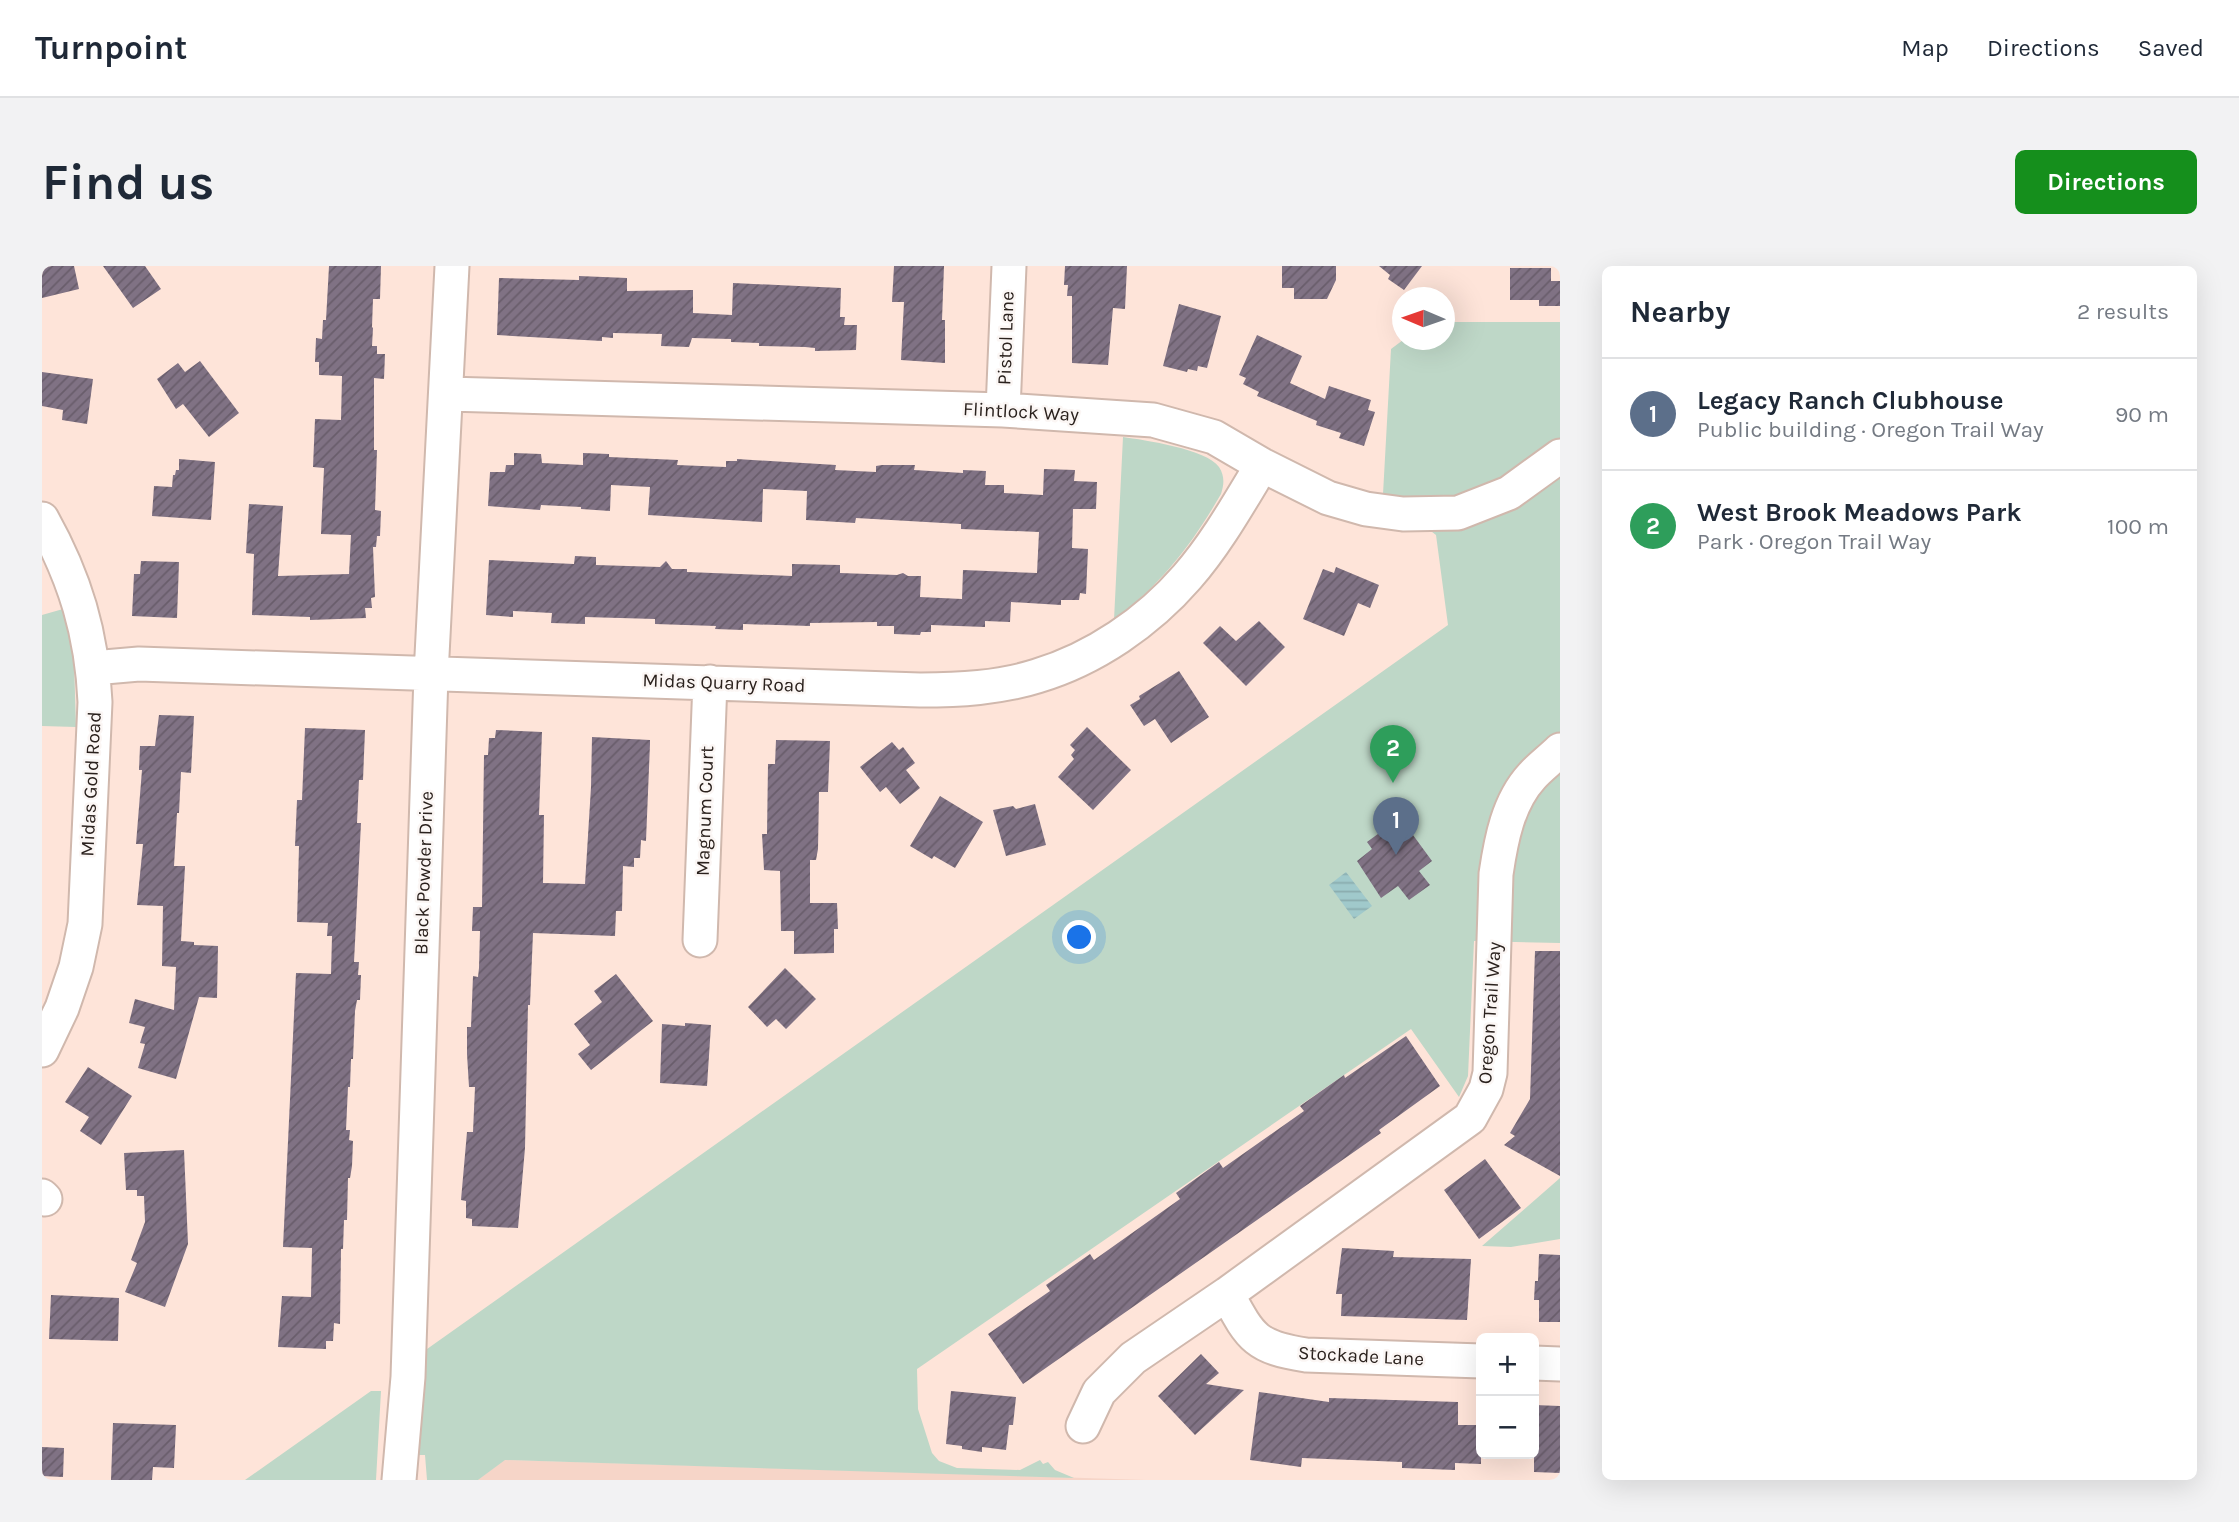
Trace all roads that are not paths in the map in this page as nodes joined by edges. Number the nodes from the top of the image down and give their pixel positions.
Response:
1 (453, 266) edge
2 (1009, 266) edge
3 (447, 394) junction
4 (1003, 410) junction
5 (1560, 456) edge
6 (1262, 466) junction
7 (42, 519) edge
8 (93, 668) junction
9 (431, 675) junction
10 (710, 682) junction
11 (1560, 750) edge
12 (700, 940) dead end
13 (42, 1051) edge
14 (1227, 1294) junction
15 (1476, 1361) edge
16 (1539, 1363) edge
17 (1560, 1364) edge
18 (1083, 1426) dead end
19 (399, 1480) edge

1 - 3 street, Black Powder Drive
2 - 4 street, Pistol Lane
3 - 4 street, Flintlock Way
3 - 9 street, Black Powder Drive
4 - 6 street, Flintlock Way
5 - 6 street, Flintlock Way
6 - 10 street, Midas Quarry Road
7 - 8 street, Midas Gold Road
8 - 9 street, Midas Quarry Road
8 - 13 street, Midas Gold Road
9 - 10 street, Midas Quarry Road
9 - 19 street, Black Powder Drive
10 - 12 street, Magnum Court
11 - 14 street, Oregon Trail Way
14 - 15 street, Stockade Lane
14 - 18 street, Oregon Trail Way
16 - 17 street

